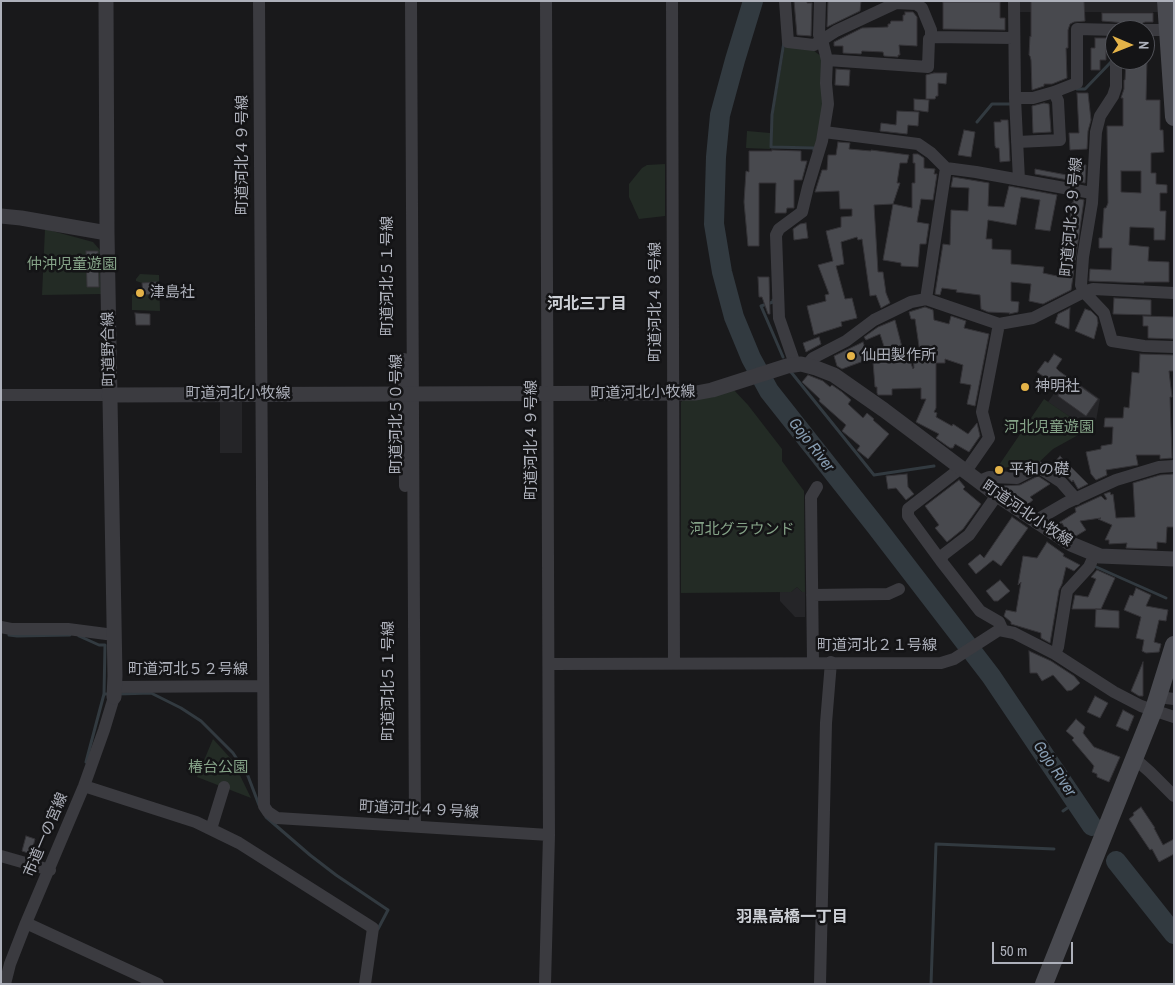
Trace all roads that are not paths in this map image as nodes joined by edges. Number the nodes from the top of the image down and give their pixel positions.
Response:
1 (106, 1) edge
2 (259, 1) edge
3 (404, 1) edge
4 (412, 1) edge
5 (546, 1) edge
6 (672, 1) edge
7 (786, 1) edge
8 (820, 1) edge
9 (1014, 1) edge
10 (1166, 1) edge
11 (889, 4) edge
12 (1105, 30) edge
13 (1155, 30) edge
14 (1168, 30) junction
15 (931, 37) junction
16 (1014, 38) junction
17 (822, 40) junction
18 (827, 60) junction
19 (1116, 70) edge
20 (1054, 92) junction
21 (1015, 98) junction
22 (1173, 98) edge
23 (1174, 117) edge
24 (824, 132) junction
25 (1018, 142) junction
26 (946, 168) junction
27 (1019, 180) junction
28 (1092, 194) junction
29 (1, 216) edge
30 (107, 233) junction
31 (1084, 292) junction
32 (1174, 293) edge
33 (926, 299) junction
34 (999, 324) junction
35 (1174, 347) edge
36 (794, 366) junction
37 (261, 394) junction
38 (409, 394) junction
39 (548, 394) junction
40 (672, 394) junction
41 (1, 395) edge
42 (109, 395) junction
43 (1174, 466) edge
44 (964, 469) junction
45 (979, 482) junction
46 (817, 487) dead end
47 (998, 495) junction
48 (1076, 499) junction
49 (1035, 521) junction
50 (1095, 554) junction
51 (1174, 559) edge
52 (941, 561) junction
53 (899, 589) dead end
54 (812, 595) junction
55 (1, 627) edge
56 (1003, 630) junction
57 (114, 635) junction
58 (1174, 645) edge
59 (1055, 654) junction
60 (813, 662) junction
61 (831, 662) junction
62 (674, 663) junction
63 (549, 664) junction
64 (262, 686) junction
65 (114, 692) junction
66 (1162, 702) edge
67 (1174, 717) edge
68 (1134, 758) junction
69 (84, 786) junction
70 (224, 787) dead end
71 (1174, 796) edge
72 (415, 826) junction
73 (211, 829) junction
74 (548, 834) junction
75 (1, 856) edge
76 (50, 870) junction
77 (26, 923) junction
78 (5, 984) edge
79 (158, 984) edge
80 (365, 984) edge
81 (545, 984) edge
82 (820, 984) edge
83 (1044, 984) edge

1 - 30 street, 町道野合線
2 - 37 street, 町道河北４９号線
3 - 38 street, 町道河北５１号線
4 - 38 street, 町道河北５０号線
5 - 39 street, 町道河北４９号線
6 - 40 street, 町道河北４８号線
7 - 17 street
8 - 17 street
9 - 16 street
10 - 14 main road
11 - 15 street
11 - 17 street
12 - 20 street
13 - 14 street
14 - 22 main road
15 - 16 street
15 - 18 street
16 - 21 street
17 - 18 street
18 - 24 street
19 - 28 street, 町道河北３９号線
20 - 21 street
20 - 25 street
21 - 25 street
22 - 23 main road
24 - 26 street
24 - 36 street
25 - 27 street
26 - 27 street
26 - 33 street
27 - 28 street
28 - 31 street, 町道河北３９号線
29 - 30 street
30 - 42 street, 町道野合線
31 - 32 street
31 - 34 street
31 - 35 street, 町道河北３９号線
33 - 34 street
33 - 36 street
34 - 44 street
36 - 40 street, 町道河北小牧線
36 - 44 street, 町道河北小牧線
37 - 38 street, 町道河北小牧線
37 - 42 street, 町道河北小牧線
37 - 64 street, 町道河北４９号線
38 - 39 street, 町道河北小牧線
38 - 72 street, 町道河北５０号線
39 - 40 street, 町道河北小牧線
39 - 63 street, 町道河北４９号線
40 - 62 street, 町道河北４８号線
41 - 42 street
42 - 57 street, 町道野合線
43 - 48 street
44 - 45 street, 町道河北小牧線
44 - 52 street
45 - 47 street, 町道河北小牧線
45 - 48 street
46 - 54 street
47 - 49 street, 町道河北小牧線
47 - 52 street
48 - 49 street
49 - 50 street, 町道河北小牧線
50 - 51 street, 町道河北小牧線
50 - 59 street
52 - 56 street
53 - 54 street
54 - 60 street
55 - 57 street
56 - 59 street
56 - 61 street, 町道河北２１号線
57 - 65 street, 町道野合線
58 - 66 main road
59 - 66 street
60 - 61 street, 町道河北２１号線
60 - 62 street, 町道河北２１号線
61 - 82 street
62 - 63 street, 町道河北２１号線
63 - 74 street, 町道河北４９号線
64 - 65 street, 町道河北５２号線
64 - 72 street, 町道河北４９号線
65 - 69 street, 市道一の宮線
66 - 67 street
66 - 68 main road
68 - 71 street
68 - 83 main road
69 - 73 street
69 - 76 street, 市道一の宮線
70 - 73 street
72 - 74 street, 町道河北４９号線
73 - 80 street
74 - 81 street
75 - 76 street
76 - 77 street, 市道一の宮線
77 - 78 street, 市道一の宮線
77 - 79 street

